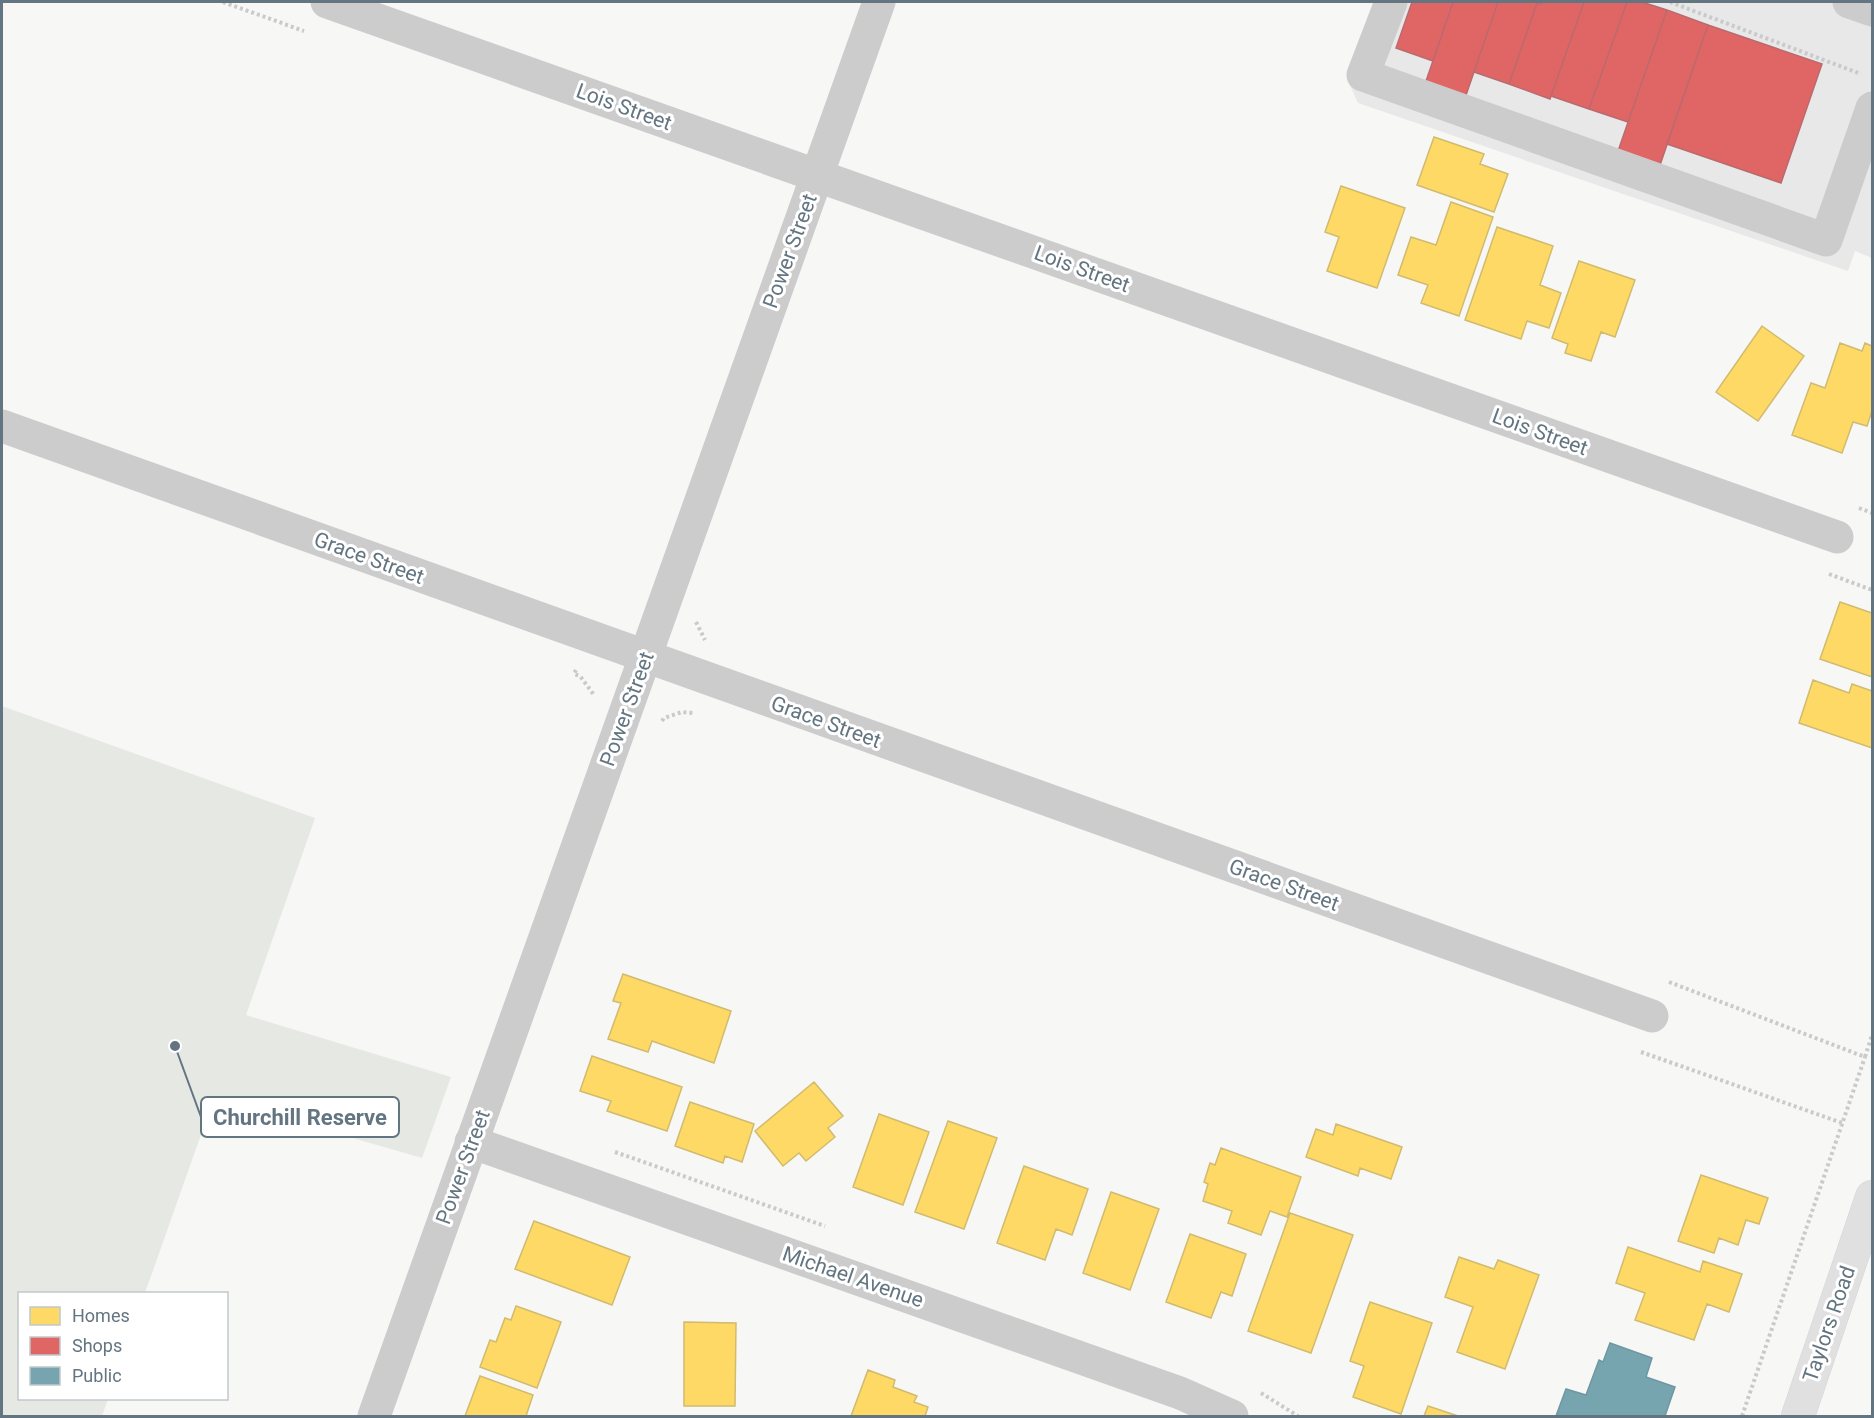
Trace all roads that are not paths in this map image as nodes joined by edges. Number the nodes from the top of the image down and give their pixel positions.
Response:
1 (327, 2) edge
2 (879, 2) edge
3 (1391, 2) edge
4 (1848, 2) edge
5 (1872, 10) edge
6 (1872, 108) edge
7 (817, 175) junction
8 (2, 426) edge
9 (1837, 537) dead end
10 (645, 657) junction
11 (1652, 1016) dead end
12 (471, 1142) junction
13 (1872, 1197) edge
14 (374, 1416) edge
15 (1232, 1416) edge
16 (1798, 1416) edge

1 - 7 street, Lois Street
2 - 7 street, Power Street
3 - 6 street
4 - 5 street
7 - 9 street, Lois Street
7 - 10 street, Power Street
8 - 10 street, Grace Street
10 - 11 street, Grace Street
10 - 12 street, Power Street
12 - 14 street, Power Street
12 - 15 street, Michael Avenue
13 - 16 main road, Taylors Road

